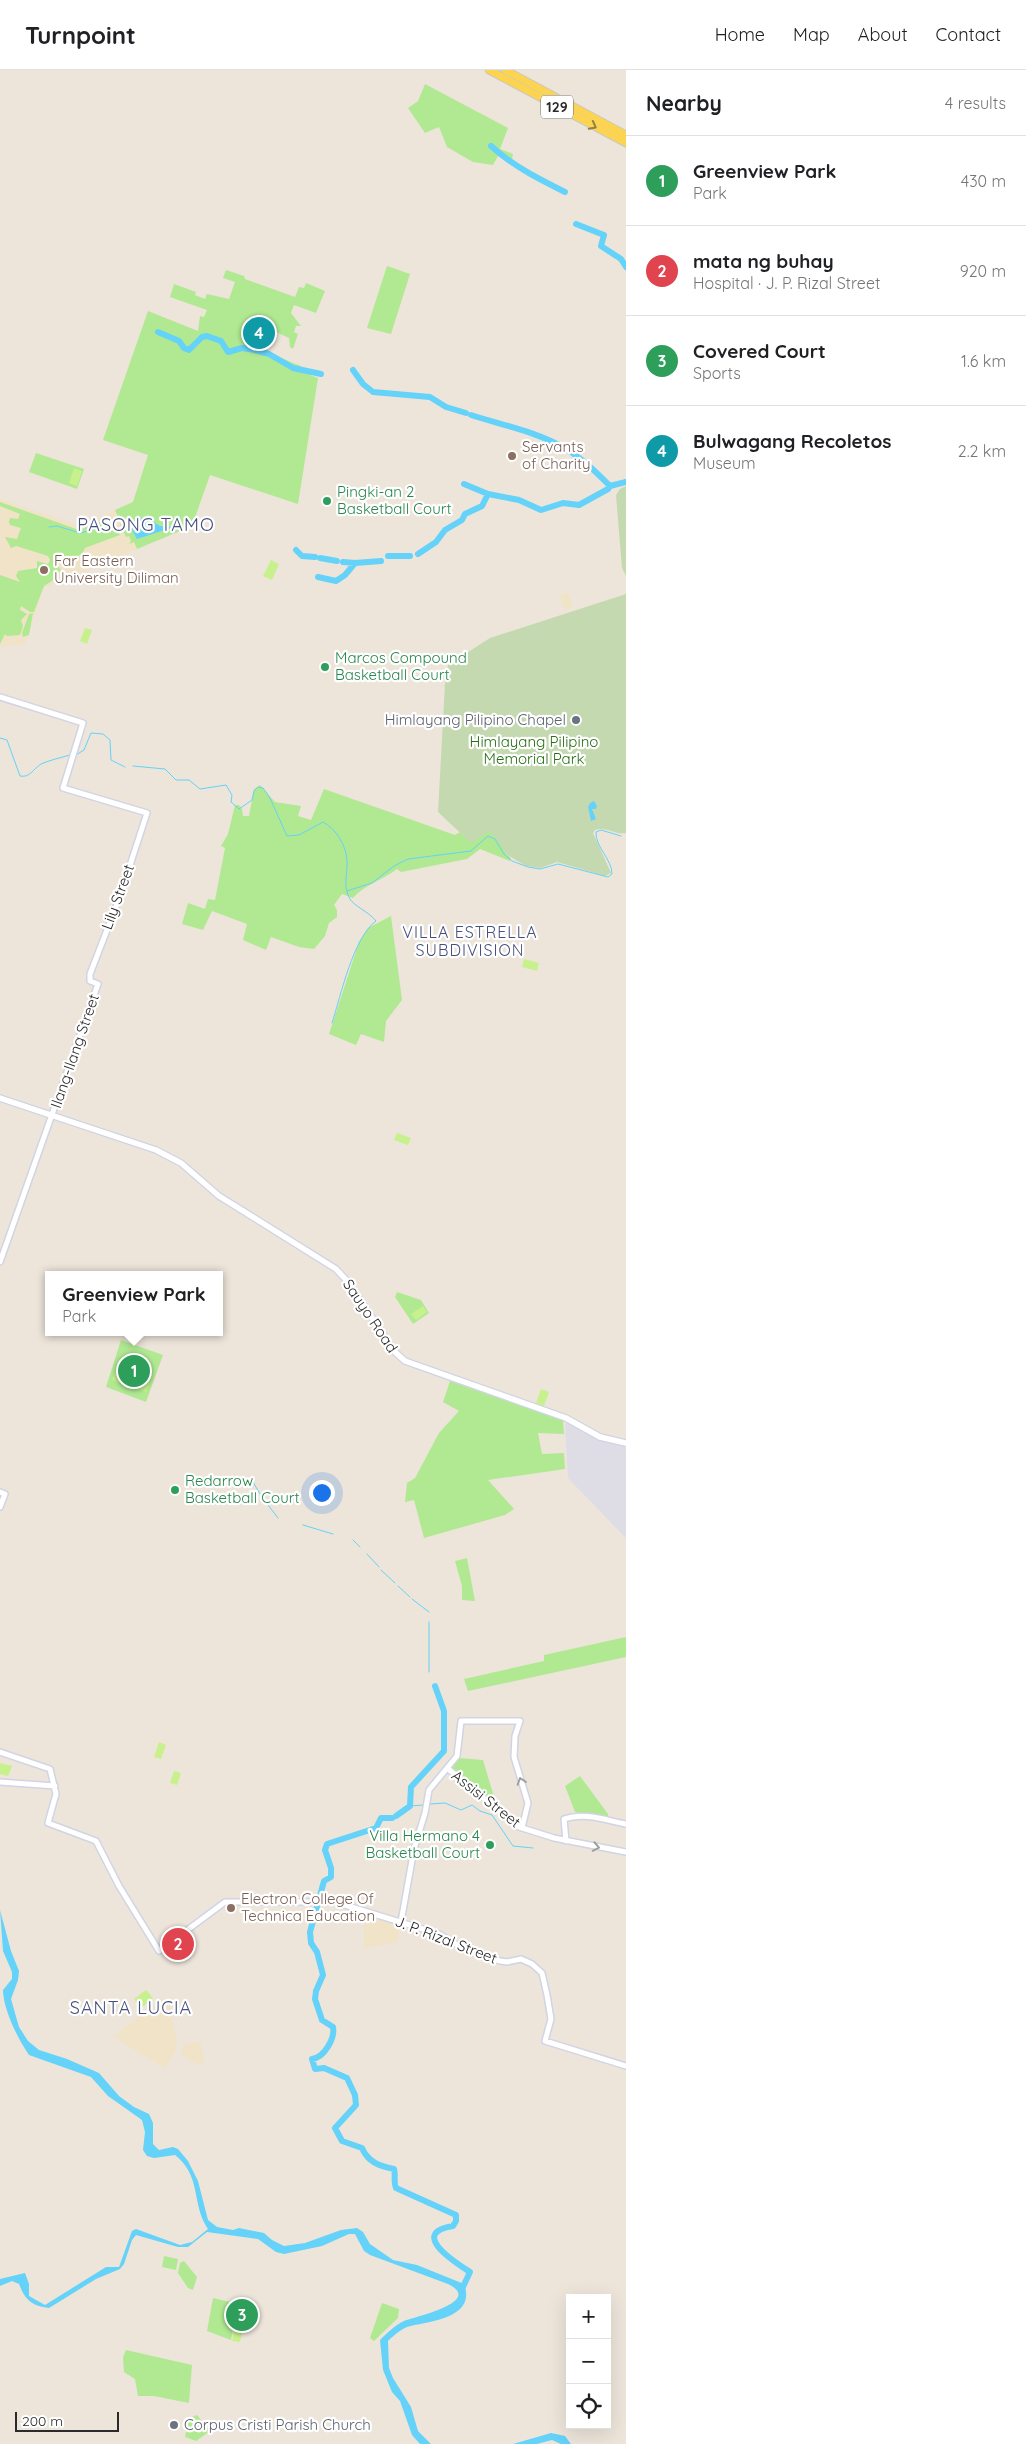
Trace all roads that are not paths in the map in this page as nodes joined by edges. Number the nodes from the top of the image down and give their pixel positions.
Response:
1 (489, 70) edge
2 (506, 70) edge
3 (626, 135) edge
4 (626, 144) edge
5 (0, 697) edge
6 (98, 984) joint
7 (0, 1098) edge
8 (52, 1117) junction
9 (0, 1262) edge
10 (626, 1443) edge
11 (2, 1493) edge
12 (0, 1507) edge
13 (0, 1752) edge
14 (447, 1768) junction
15 (0, 1782) edge
16 (55, 1786) junction
17 (626, 1824) edge
18 (522, 1828) junction
19 (566, 1841) junction
20 (626, 1852) edge
21 (401, 1922) junction
22 (626, 2066) edge

1 -> 4 main road, 129
2 - 3 main road, 129
5 - 6 street, Lily Street
6 - 8 street, Ilang-Ilang Street
7 - 8 main road, Sauyo Road
8 - 9 street, Ilang-Ilang Street
8 - 10 main road, Sauyo Road
11 - 12 street
13 - 16 street
14 - 18 street, Assisi Street
18 -> 14 street
14 - 21 street
15 - 16 street
16 - 21 street, J. P. Rizal Street
17 - 19 street
18 - 19 street, Assisi Street
19 -> 20 street, Assisi Street
21 - 22 street, J. P. Rizal Street

